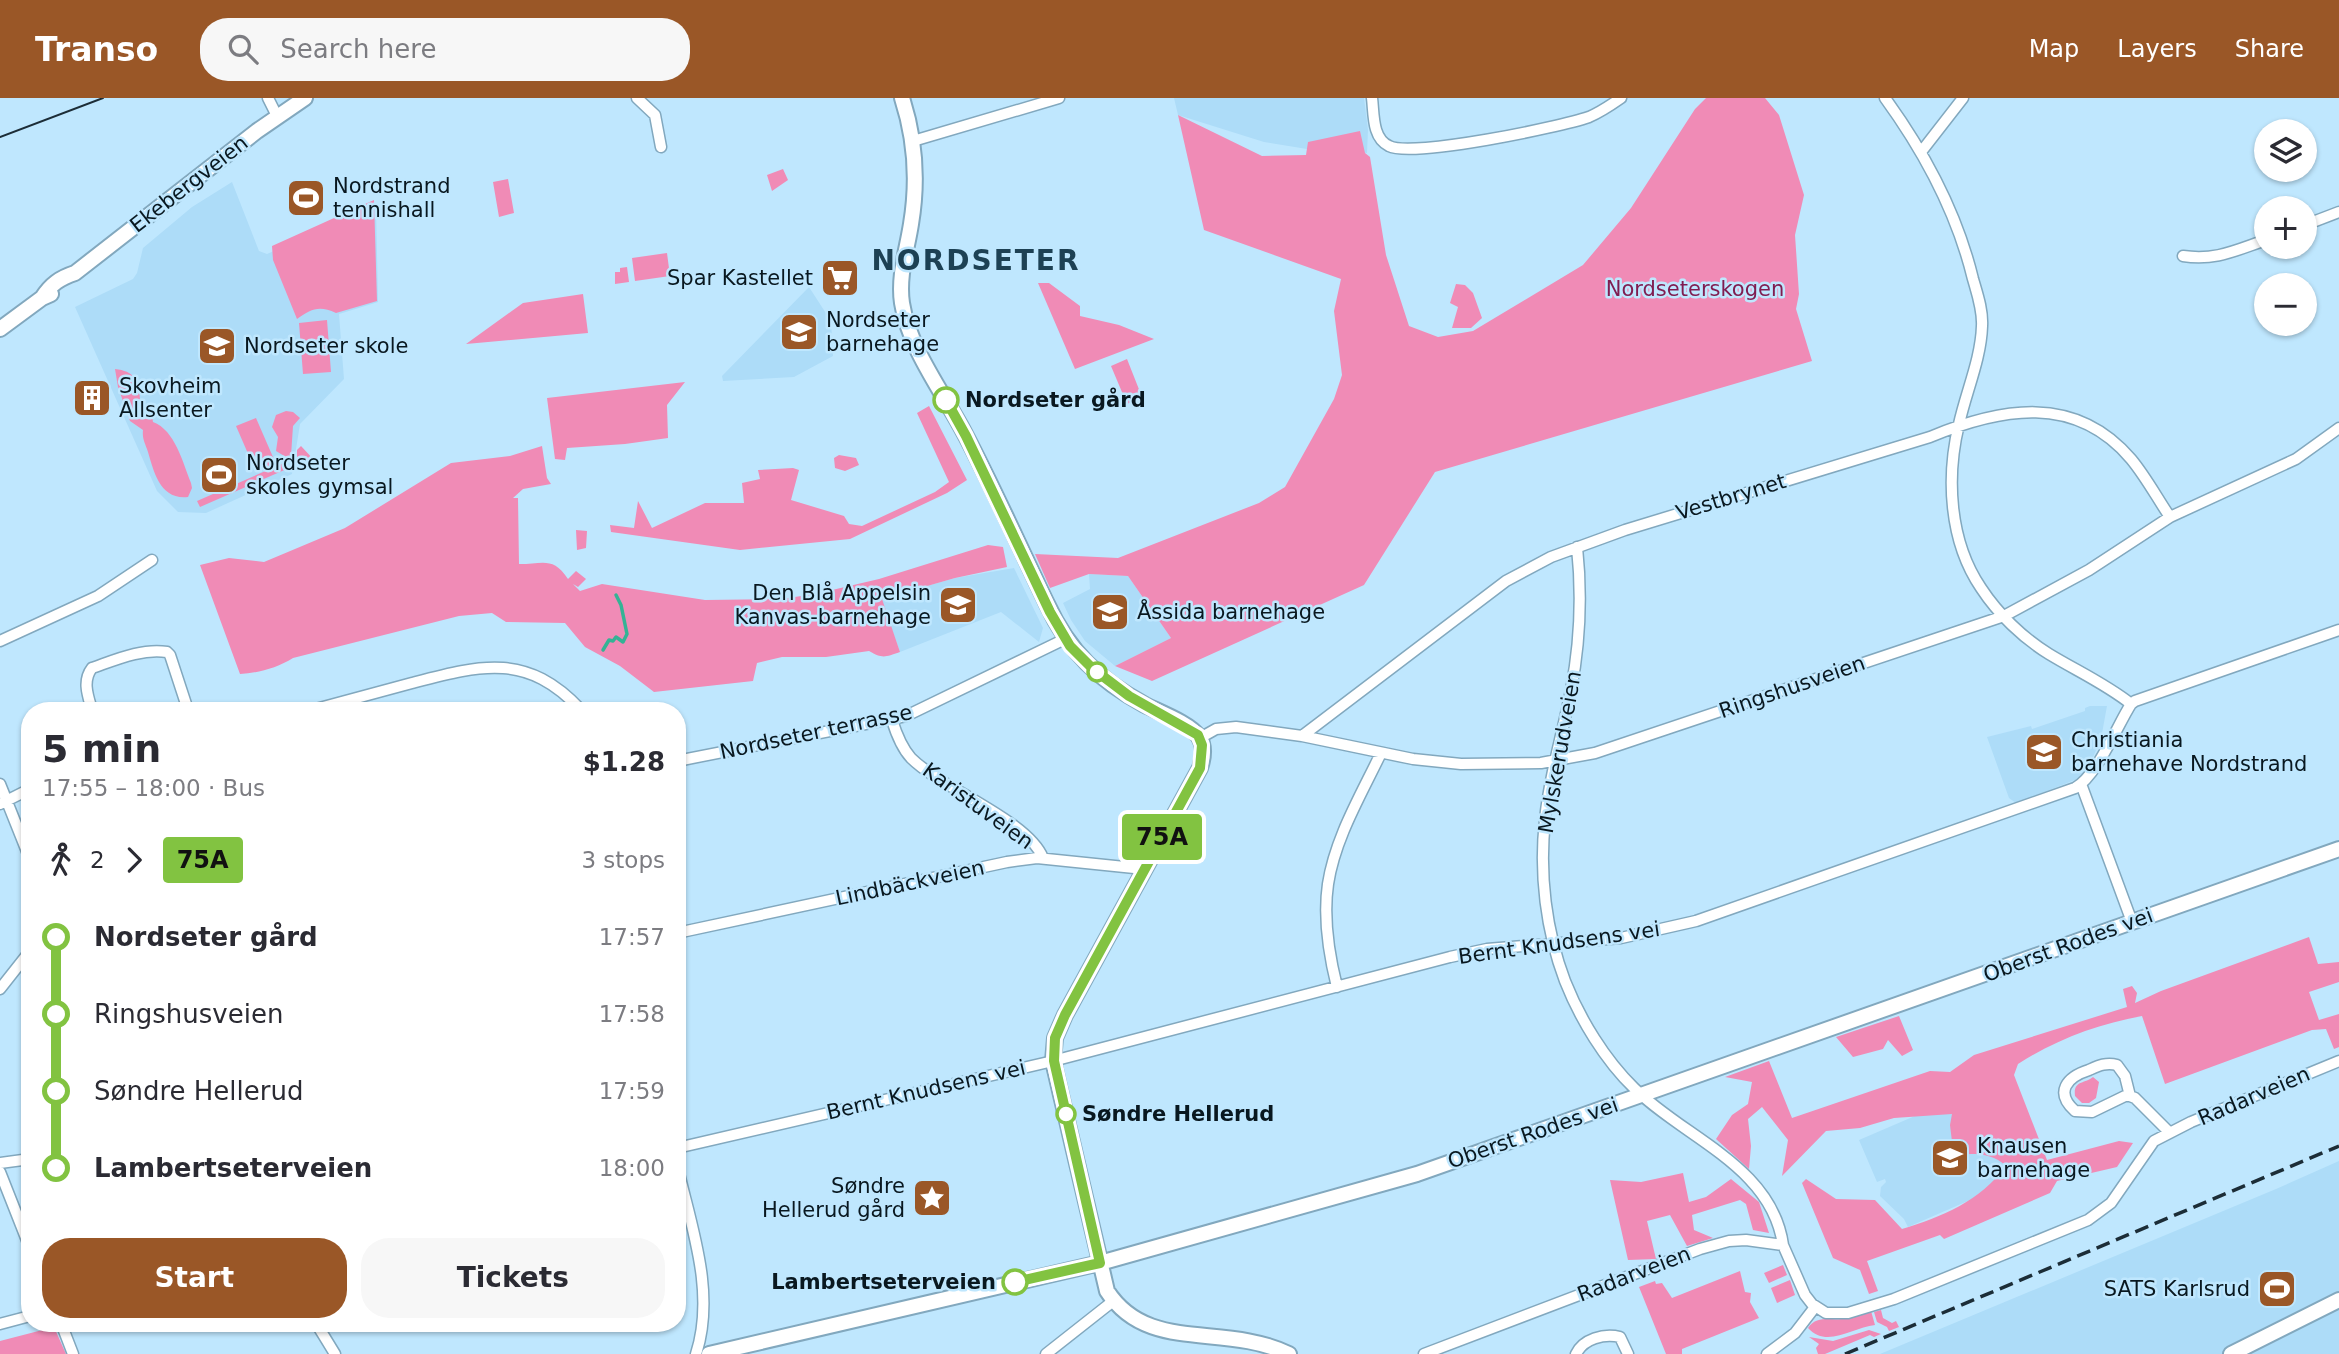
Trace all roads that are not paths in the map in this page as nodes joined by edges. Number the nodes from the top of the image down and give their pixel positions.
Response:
1 (268, 98) edge
2 (305, 98) edge
3 (637, 98) edge
4 (902, 98) edge
5 (1059, 98) edge
6 (1372, 98) edge
7 (1621, 98) edge
8 (1885, 98) edge
9 (1963, 98) edge
10 (277, 117) junction
11 (913, 141) junction
12 (661, 147) dead end
13 (1920, 152) junction
14 (2339, 212) edge
15 (2317, 220) edge
16 (2254, 244) edge
17 (2183, 256) dead end
18 (0, 329) edge
19 (1958, 425) junction
20 (2339, 428) edge
21 (2170, 517) junction
22 (1577, 547) junction
23 (152, 560) dead end
24 (2004, 616) junction
25 (2339, 630) edge
26 (1065, 639) junction
27 (0, 640) edge
28 (90, 702) edge
29 (185, 702) edge
30 (342, 702) edge
31 (573, 702) edge
32 (2131, 704) junction
33 (891, 720) junction
34 (1303, 736) junction
35 (1200, 738) junction
36 (1381, 752) junction
37 (686, 759) edge
38 (1555, 761) junction
39 (0, 784) edge
40 (2081, 784) junction
41 (21, 793) edge
42 (4, 801) edge
43 (21, 839) edge
44 (2339, 849) edge
45 (1043, 858) junction
46 (1144, 869) junction
47 (2133, 922) junction
48 (686, 931) edge
49 (1552, 943) junction
50 (21, 962) edge
51 (1337, 987) junction
52 (0, 989) edge
53 (1054, 1061) junction
54 (2339, 1061) edge
55 (1642, 1095) junction
56 (2130, 1096) junction
57 (2169, 1132) junction
58 (686, 1146) edge
59 (21, 1160) edge
60 (0, 1163) edge
61 (0, 1172) edge
62 (686, 1207) edge
63 (21, 1225) edge
64 (1783, 1245) junction
65 (1100, 1263) junction
66 (2339, 1300) edge
67 (1112, 1301) junction
68 (1815, 1307) junction
69 (21, 1318) edge
70 (0, 1324) edge
71 (65, 1332) edge
72 (322, 1332) edge
73 (74, 1354) edge
74 (335, 1354) edge
75 (696, 1354) edge
76 (709, 1354) edge
77 (1046, 1354) edge
78 (1289, 1354) edge
79 (1424, 1354) edge
80 (1576, 1354) edge
81 (1628, 1354) edge
82 (1767, 1354) edge
83 (2231, 1354) edge

1 - 10 street
2 - 10 main road, Ekebergveien
3 - 12 street
4 - 11 main road
5 - 11 street
6 - 7 street
8 - 13 street
9 - 13 street
10 - 18 main road, Ekebergveien
11 - 26 main road
13 - 19 street
14 - 15 street
16 - 17 street
19 - 21 street, Vestbrynet
19 - 22 street, Vestbrynet
19 - 24 street
20 - 21 street, Ringshusveien
21 - 24 street, Ringshusveien
22 - 34 street, Vestbrynet
22 - 38 street, Mylskerudveien
23 - 27 street
24 - 32 street
24 - 38 street, Ringshusveien
25 - 32 street
26 - 33 street, Nordseter terrasse
26 - 35 main road
28 - 29 street
30 - 31 street
32 - 40 street
33 - 37 street, Nordseter terrasse
33 - 45 street, Karistuveien
34 - 35 street, Ringshusveien
34 - 36 street, Ringshusveien
35 - 46 main road
36 - 38 street, Ringshusveien
36 - 51 street
38 - 49 street, Mylskerudveien
39 - 42 street
40 - 47 street
40 - 49 street, Bernt Knudsens vei
41 - 42 street
42 - 43 street
44 - 47 main road, Oberst Rodes vei
45 - 46 street, Lindbäckveien
45 - 48 street, Lindbäckveien
46 - 53 main road
47 - 55 main road, Oberst Rodes vei
49 - 51 street, Bernt Knudsens vei
49 - 55 street, Mylskerudveien
50 - 52 street
51 - 53 street, Bernt Knudsens vei
53 - 58 street, Bernt Knudsens vei
53 - 65 main road
54 - 57 street, Radarveien
55 - 64 street, Mylskerudveien
55 - 65 main road, Oberst Rodes vei
56 - 56 street
56 - 57 street
57 - 68 street, Radarveien
59 - 60 street
61 - 63 street
62 - 75 street
64 - 68 street
64 - 79 street, Radarveien
65 - 67 main road
65 - 76 main road, Oberst Rodes vei
66 - 83 main road
67 - 77 street
67 - 78 main road
68 - 82 street
69 - 70 street
71 - 73 street
72 - 74 street
80 - 81 street

